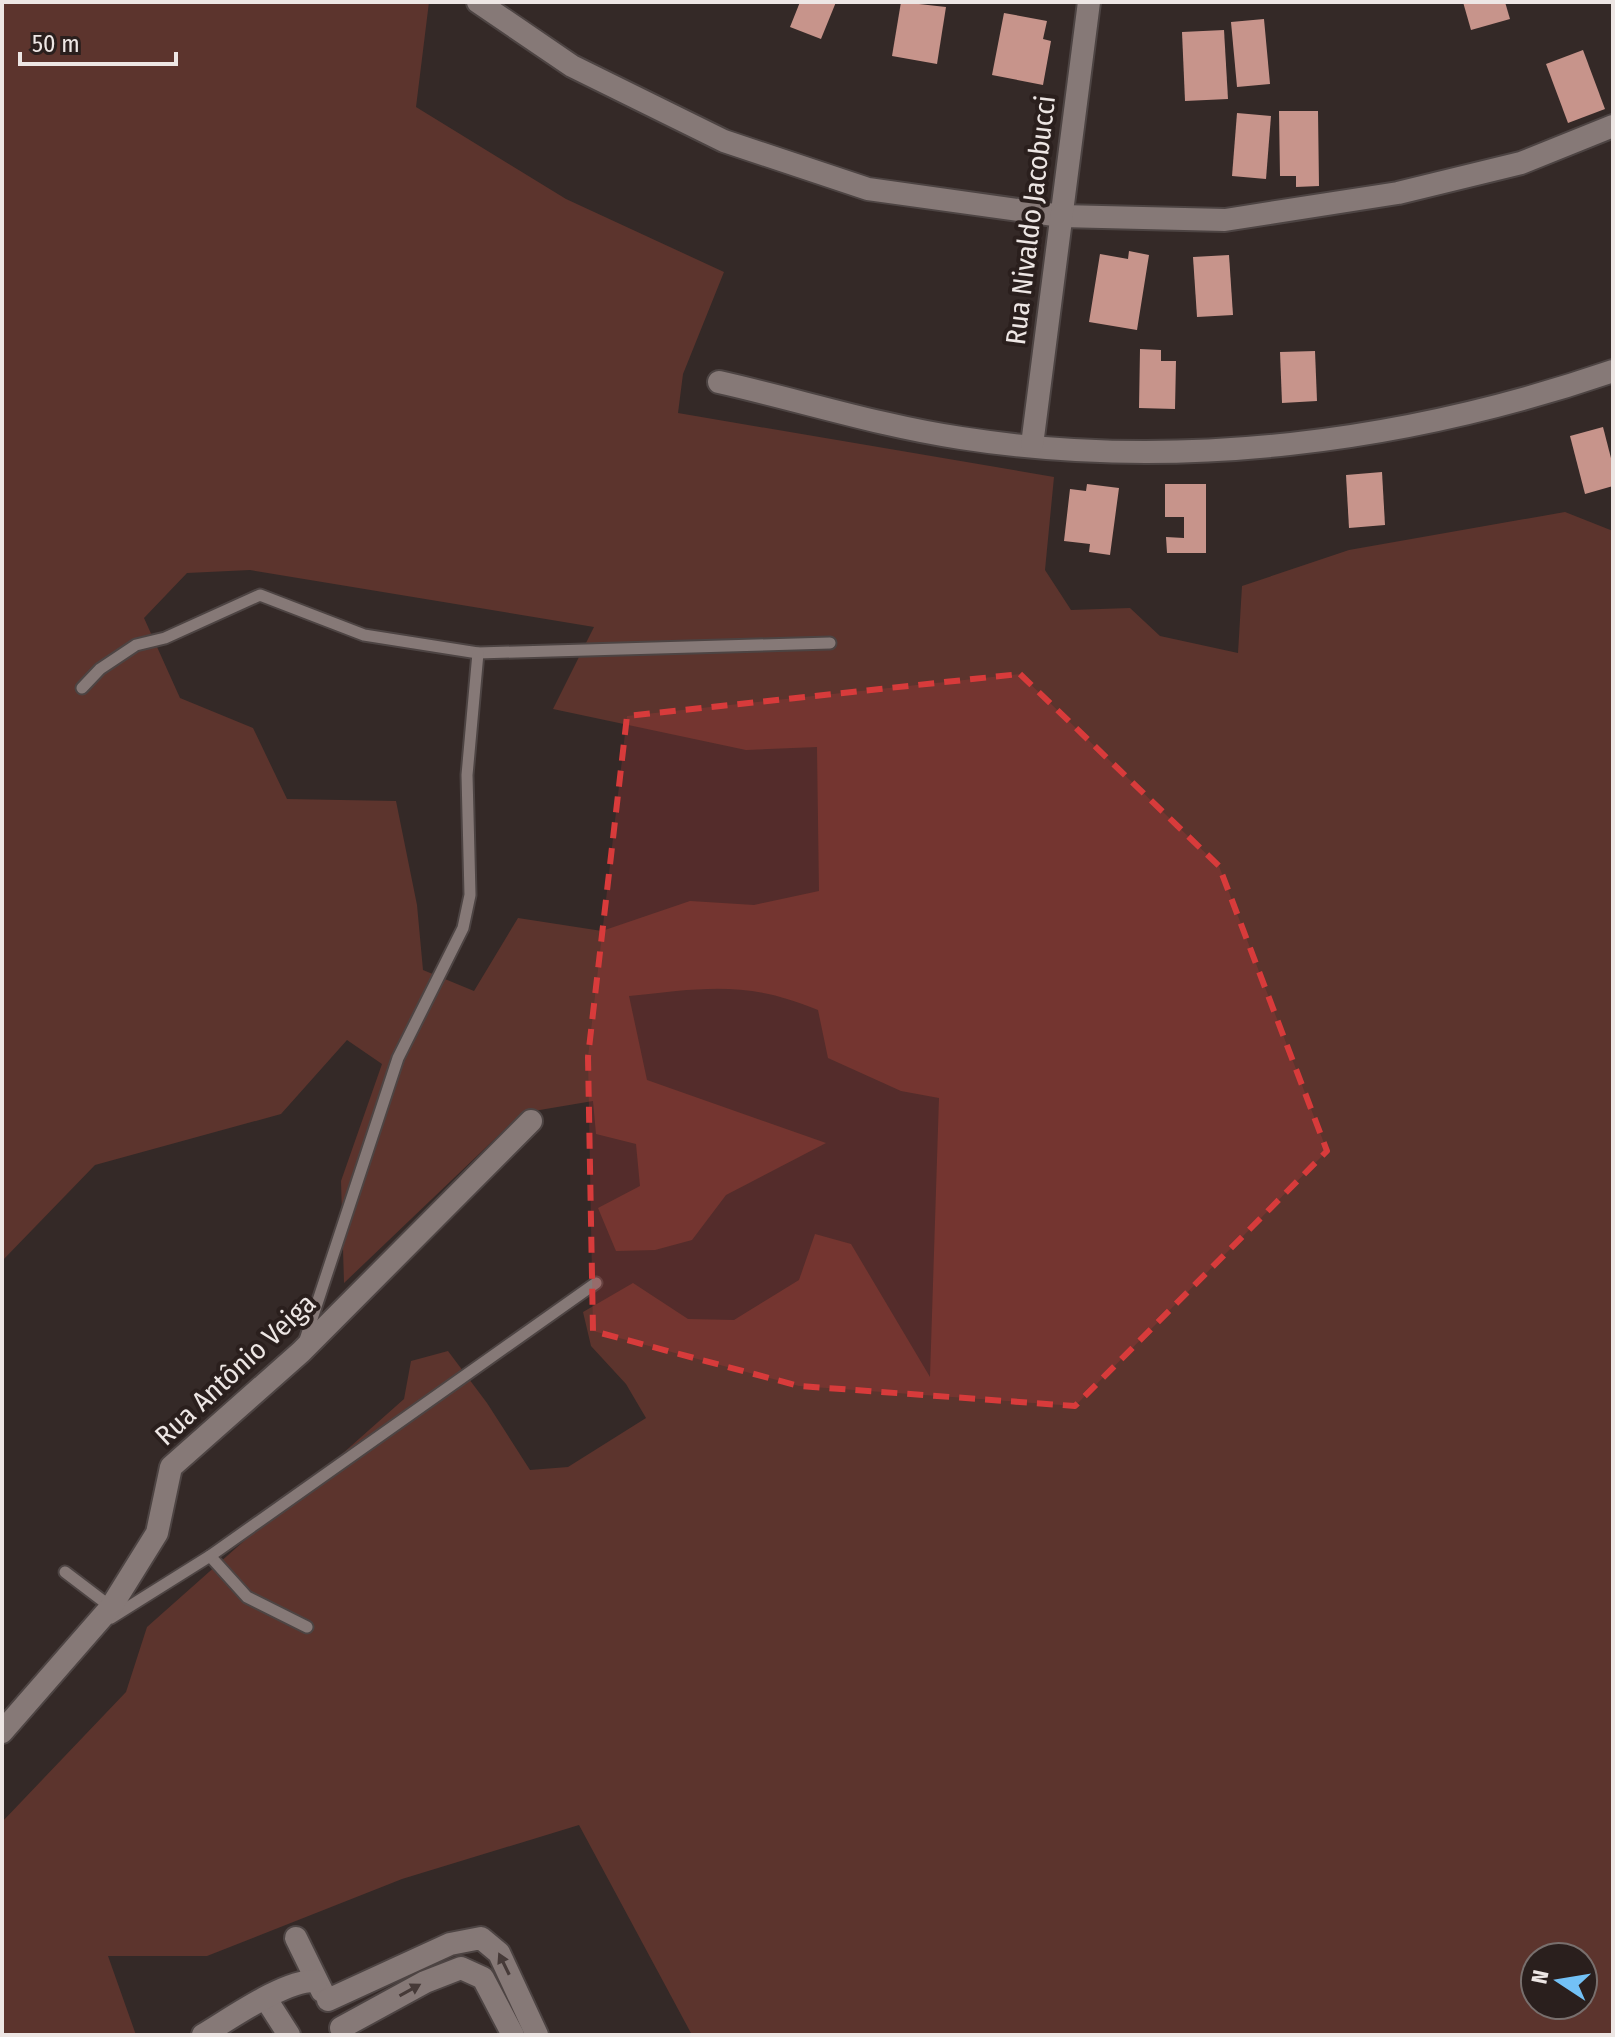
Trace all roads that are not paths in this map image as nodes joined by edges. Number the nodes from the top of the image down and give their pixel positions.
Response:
1 (478, 2) edge
2 (1089, 2) edge
3 (1613, 126) edge
4 (1061, 216) junction
5 (1613, 371) edge
6 (719, 382) dead end
7 (1032, 445) junction
8 (830, 643) dead end
9 (478, 653) junction
10 (82, 688) dead end
11 (531, 1121) dead end
12 (596, 1283) dead end
13 (301, 1352) junction
14 (210, 1556) junction
15 (65, 1572) dead end
16 (111, 1607) junction
17 (307, 1627) dead end
18 (93, 1628) junction
19 (2, 1732) edge
20 (296, 1938) dead end
21 (316, 1981) junction
22 (266, 1999) junction
23 (328, 2000) junction
24 (343, 2032) edge
25 (203, 2035) edge
26 (289, 2035) edge
27 (513, 2035) edge
28 (537, 2035) edge

1 - 4 street
2 - 4 street, Rua Nivaldo Jacobucci
3 - 4 street
4 - 7 street, Rua Nivaldo Jacobucci
5 - 7 street
6 - 7 street
8 - 9 lane
9 - 10 lane
9 - 13 lane
11 - 13 street, Rua Antônio Veiga
12 - 14 lane
13 - 16 street, Rua Antônio Veiga
14 - 17 lane
14 - 18 lane
15 - 16 lane
16 - 18 street, Rua Antônio Veiga
18 - 19 street, Rua Antônio Veiga
20 - 21 street
21 - 22 street
21 - 23 street
22 - 25 street
22 - 26 street
23 - 24 street
28 -> 23 street
24 -> 27 street

